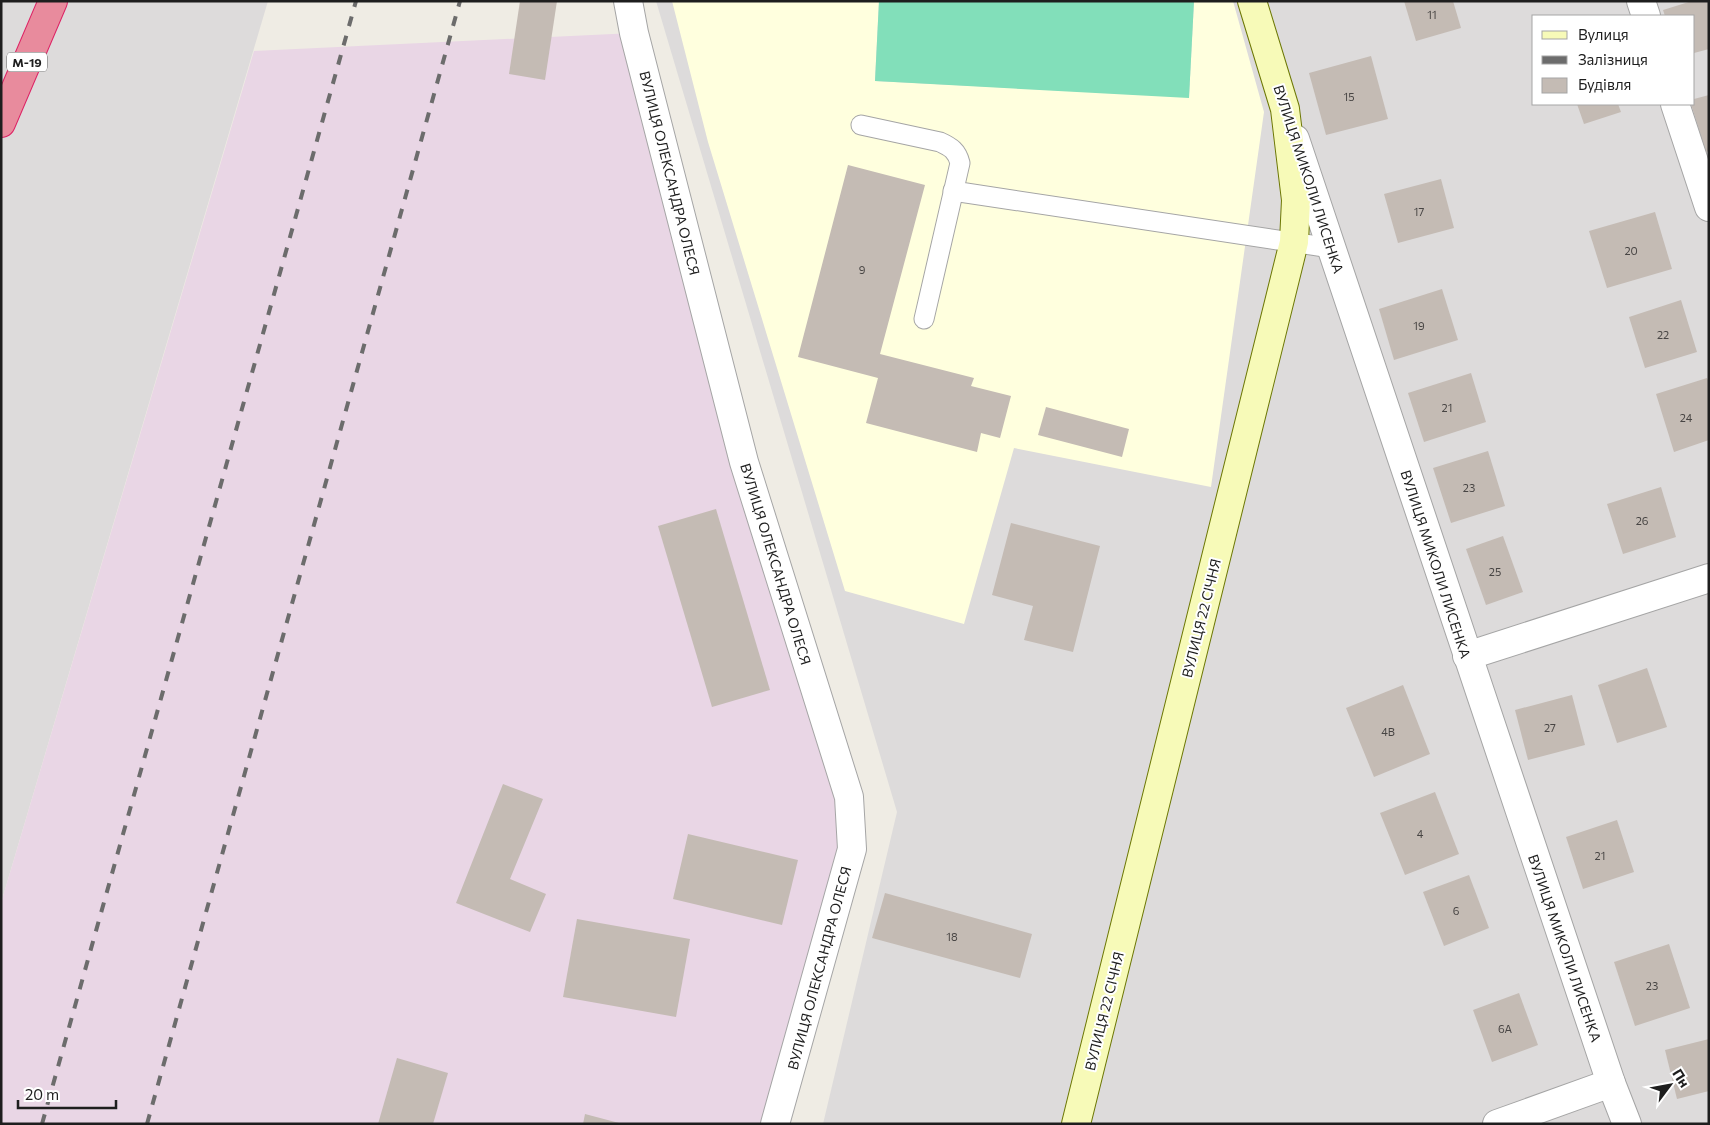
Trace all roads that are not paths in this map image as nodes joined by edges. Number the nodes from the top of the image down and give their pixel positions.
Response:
1 (52, 1) edge
2 (628, 1) edge
3 (1252, 1) edge
4 (1641, 1) edge
5 (1646, 15) edge
6 (1674, 105) edge
7 (1285, 109) junction
8 (1, 123) edge
9 (861, 125) dead end
10 (953, 191) junction
11 (1709, 207) edge
12 (1294, 242) junction
13 (1331, 248) junction
14 (924, 319) dead end
15 (1709, 578) edge
16 (1467, 656) junction
17 (1611, 1083) junction
18 (776, 1124) edge
19 (1076, 1124) edge
20 (1497, 1124) edge
21 (1626, 1124) edge

1 - 8 highway, М-19
2 - 18 street, ВУЛИЦЯ ОЛЕКСАНДРА ОЛЕСЯ
3 - 7 street, ВУЛИЦЯ МИКОЛИ ЛИСЕНКА
4 - 5 street
6 - 11 street
7 - 12 street, ВУЛИЦЯ 22 СІЧНЯ
7 - 13 street, ВУЛИЦЯ МИКОЛИ ЛИСЕНКА
9 - 10 lane
10 - 12 lane
10 - 14 lane
12 - 13 lane
12 - 19 street, ВУЛИЦЯ 22 СІЧНЯ
13 - 16 street, ВУЛИЦЯ МИКОЛИ ЛИСЕНКА
15 - 16 street
16 - 17 street, ВУЛИЦЯ МИКОЛИ ЛИСЕНКА
17 - 20 street
17 - 21 street, ВУЛИЦЯ МИКОЛИ ЛИСЕНКА

